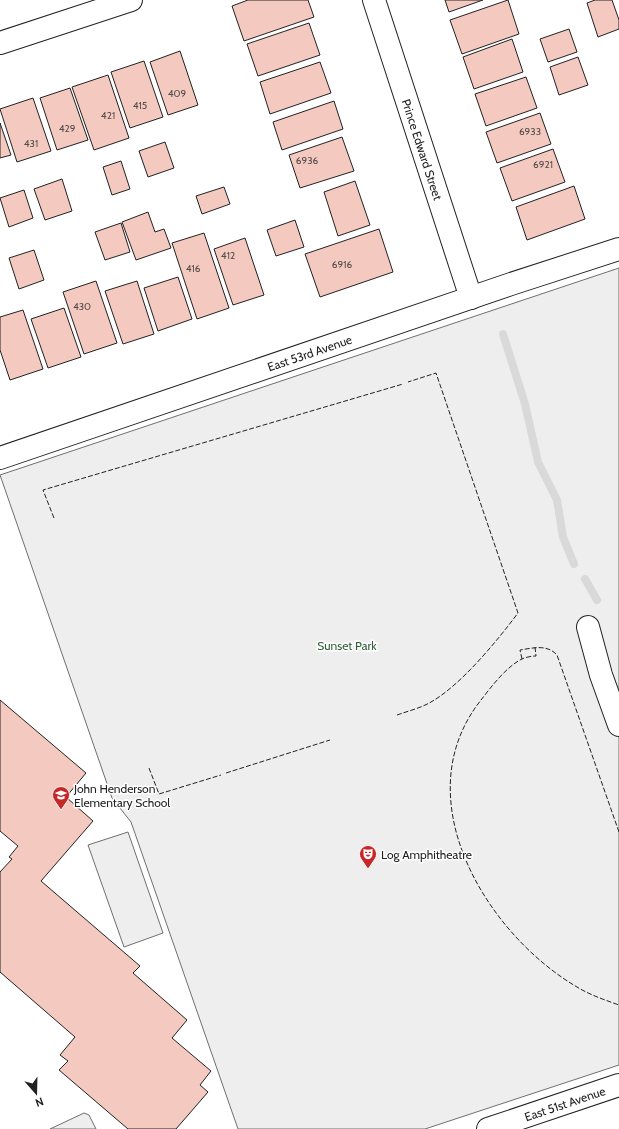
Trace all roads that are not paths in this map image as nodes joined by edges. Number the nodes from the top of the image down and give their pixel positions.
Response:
1 (131, 0) edge
2 (374, 0) edge
3 (0, 43) edge
4 (619, 249) edge
5 (471, 298) junction
6 (0, 458) edge
7 (588, 626) dead end
8 (619, 725) edge
9 (619, 1085) edge
10 (488, 1129) edge

1 - 3 street
2 - 5 street, Prince Edward Street
4 - 5 street, East 53rd Avenue
5 - 6 street, East 53rd Avenue
7 - 8 street
9 - 10 street, East 51st Avenue

